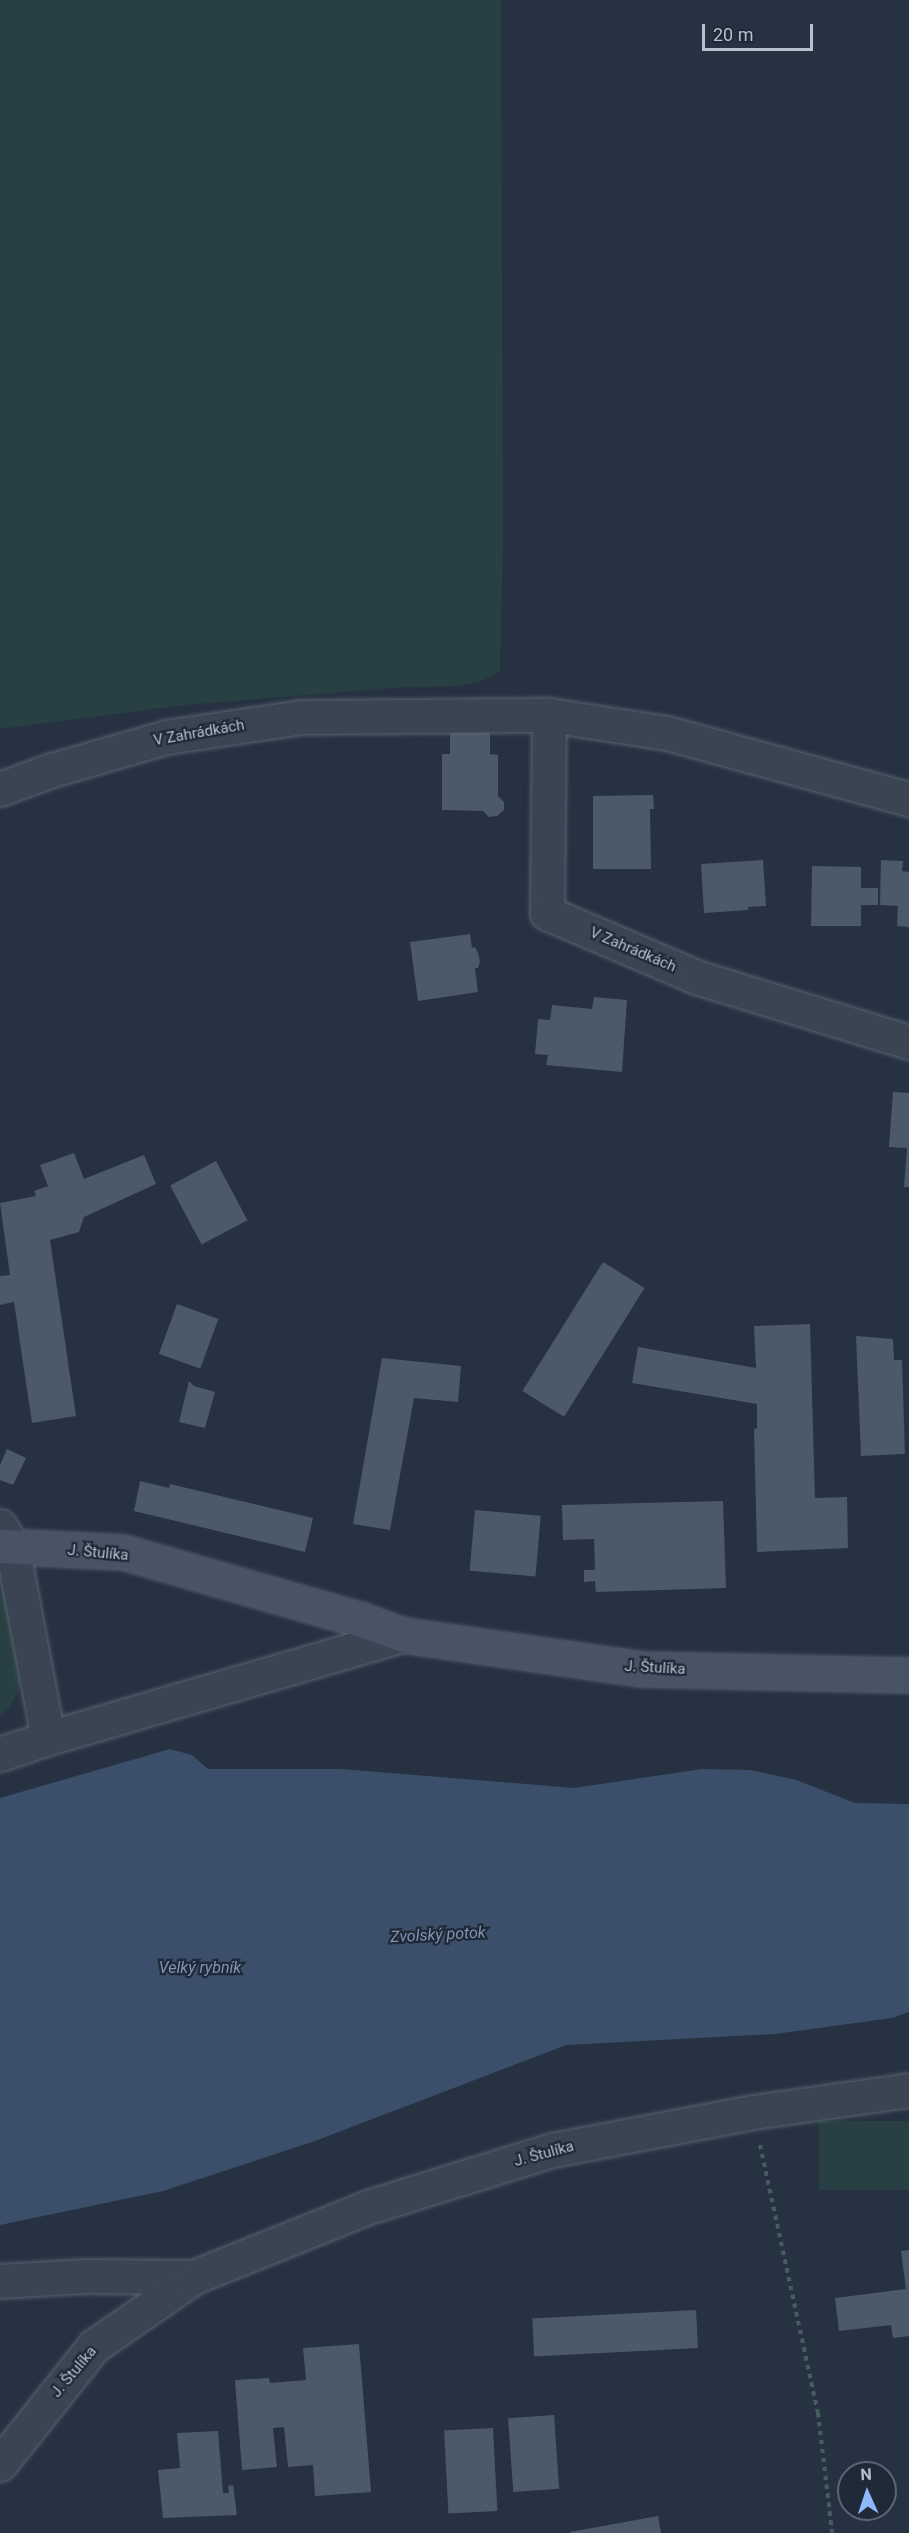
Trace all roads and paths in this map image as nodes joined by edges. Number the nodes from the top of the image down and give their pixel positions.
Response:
1 (549, 715) junction
2 (0, 789) edge
3 (909, 799) edge
4 (909, 1042) edge
5 (4, 1540) edge
6 (403, 1635) junction
7 (909, 1675) edge
8 (48, 1738) junction
9 (0, 1754) edge
10 (909, 2091) edge
11 (753, 2112) junction
12 (194, 2277) junction
13 (0, 2281) edge
14 (1, 2461) edge
15 (832, 2533) edge

1 - 2 street, V Zahrádkách
1 - 3 street, V Zahrádkách
1 - 4 street, V Zahrádkách
5 - 6 street, J. Štulíka
5 - 8 street, J. Štulíka
6 - 7 street, J. Štulíka
6 - 8 street, J. Štulíka
8 - 9 street, J. Štulíka
10 - 11 street, J. Štulíka
11 - 12 street, J. Štulíka
11 - 15 path
12 - 13 street, J. Štulíka
12 - 14 street, J. Štulíka

